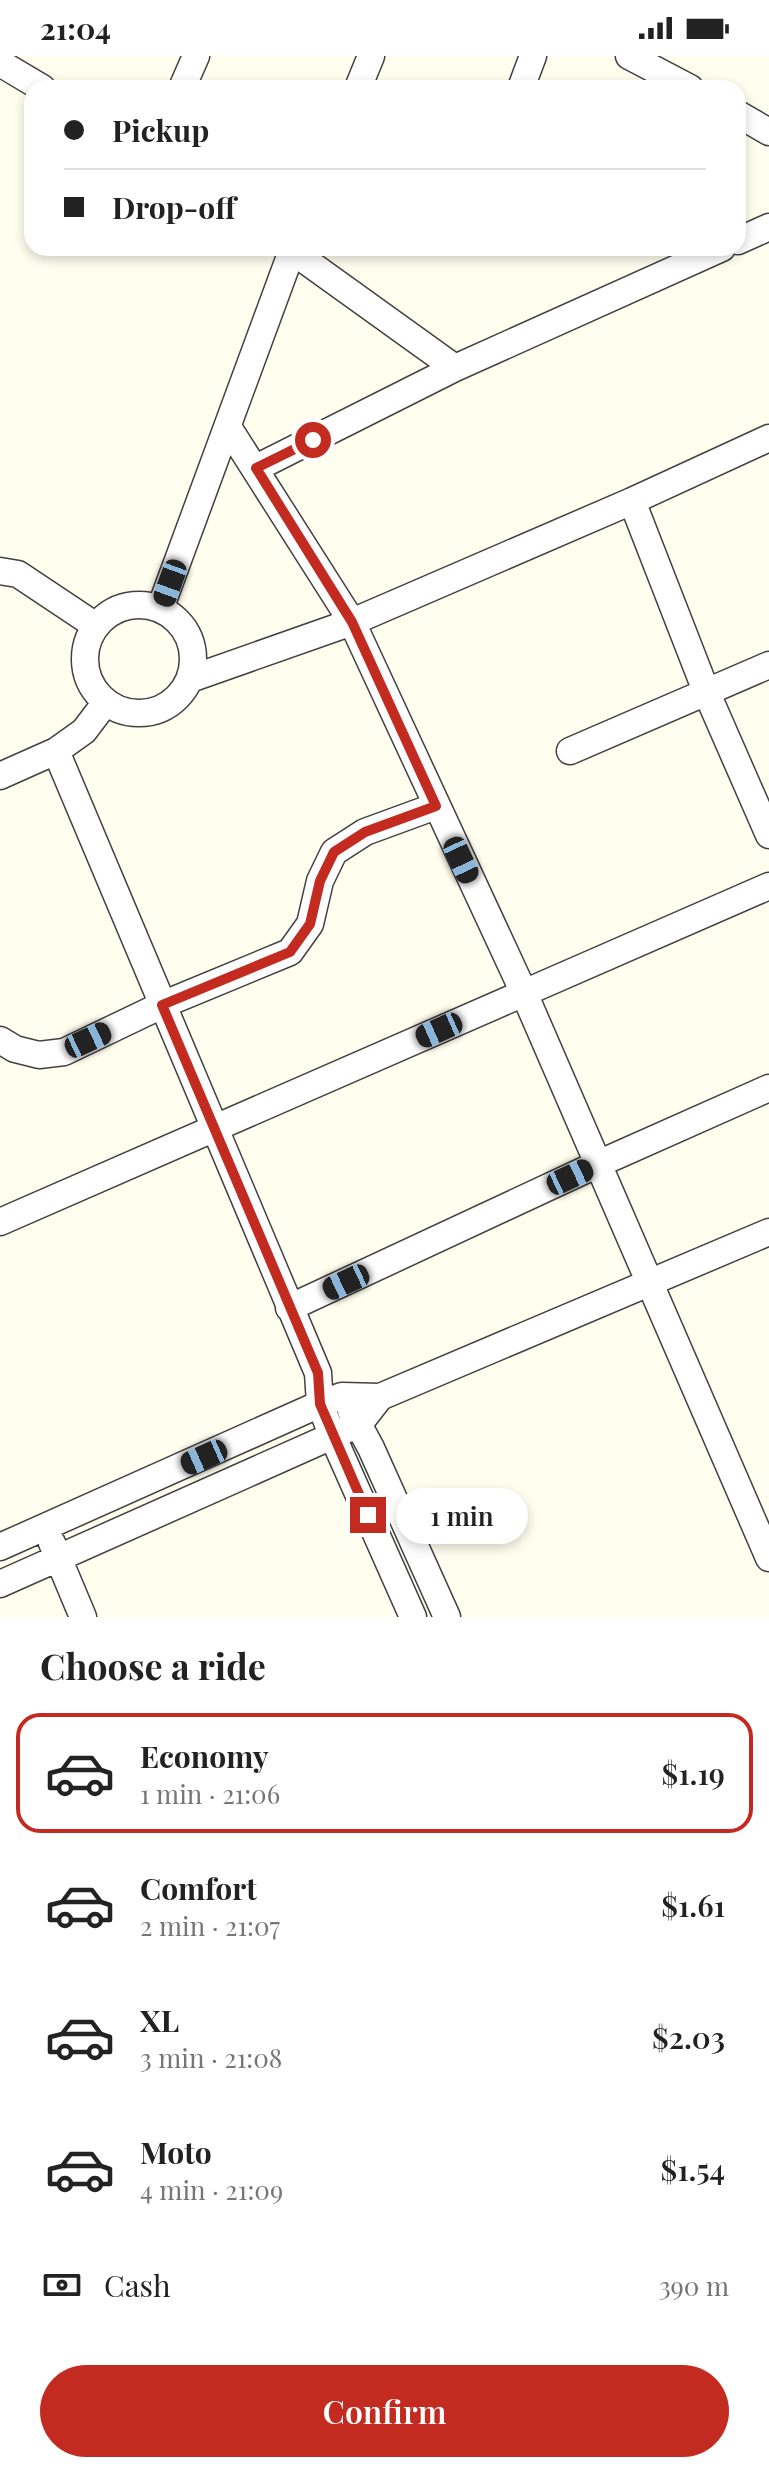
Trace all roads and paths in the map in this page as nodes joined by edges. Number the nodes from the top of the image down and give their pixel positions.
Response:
1 (196, 56) edge
2 (371, 56) edge
3 (533, 56) edge
4 (629, 56) edge
5 (0, 63) edge
6 (669, 65) edge
7 (33, 74) edge
8 (186, 80) edge
9 (361, 80) edge
10 (524, 80) edge
11 (683, 80) edge
12 (746, 119) edge
13 (769, 132) edge
14 (289, 256) edge
15 (301, 256) edge
16 (704, 256) edge
17 (455, 368) junction
18 (228, 427) junction
19 (769, 438) edge
20 (256, 468) junction
21 (632, 501) junction
22 (0, 571) edge
23 (160, 609) junction
24 (352, 622) junction
25 (96, 626) junction
26 (769, 665) edge
27 (190, 679) junction
28 (706, 691) junction
29 (106, 702) junction
30 (56, 751) junction
31 (570, 751) dead end
32 (0, 776) edge
33 (436, 806) junction
34 (769, 835) edge
35 (769, 886) edge
36 (524, 993) junction
37 (162, 1005) junction
38 (0, 1040) edge
39 (769, 1088) edge
40 (214, 1130) junction
41 (598, 1164) junction
42 (0, 1222) edge
43 (769, 1232) edge
44 (650, 1283) junction
45 (289, 1308) junction
46 (380, 1397) junction
47 (331, 1400) junction
48 (359, 1424) junction
49 (333, 1437) junction
50 (46, 1527) junction
51 (0, 1547) edge
52 (59, 1557) junction
53 (769, 1558) edge
54 (0, 1584) edge
55 (83, 1617) edge
56 (413, 1617) edge
57 (447, 1617) edge

1 - 8 street
2 - 9 street
3 - 10 street
4 - 6 street
5 - 7 street
6 - 11 street
12 - 13 street
14 - 18 street
15 - 17 street
16 - 17 street
17 - 20 street
18 - 20 street
18 - 23 street
19 - 21 street
20 - 24 street
21 - 24 street
21 - 28 street
22 - 25 street
23 - 25 street
23 - 27 street
24 - 27 street
24 - 33 street
25 - 29 street
26 - 28 street
27 - 29 street
28 - 31 street
28 - 34 street
29 - 30 street
30 - 32 street
30 - 37 street
33 - 36 street
33 - 37 street
35 - 36 street
36 - 40 street
36 - 41 street
37 - 38 street
37 - 40 street
39 - 41 street
40 - 42 street
40 - 45 street
41 - 44 street
41 - 45 street
43 - 44 street
44 - 46 street
44 - 53 street
45 - 47 street
46 - 47 street
46 - 48 street
47 - 48 street
47 - 49 street
47 - 50 street
48 - 49 street
48 - 57 street
49 - 52 street
49 - 56 street
50 - 51 street
50 - 52 street
52 - 54 street
52 - 55 street

